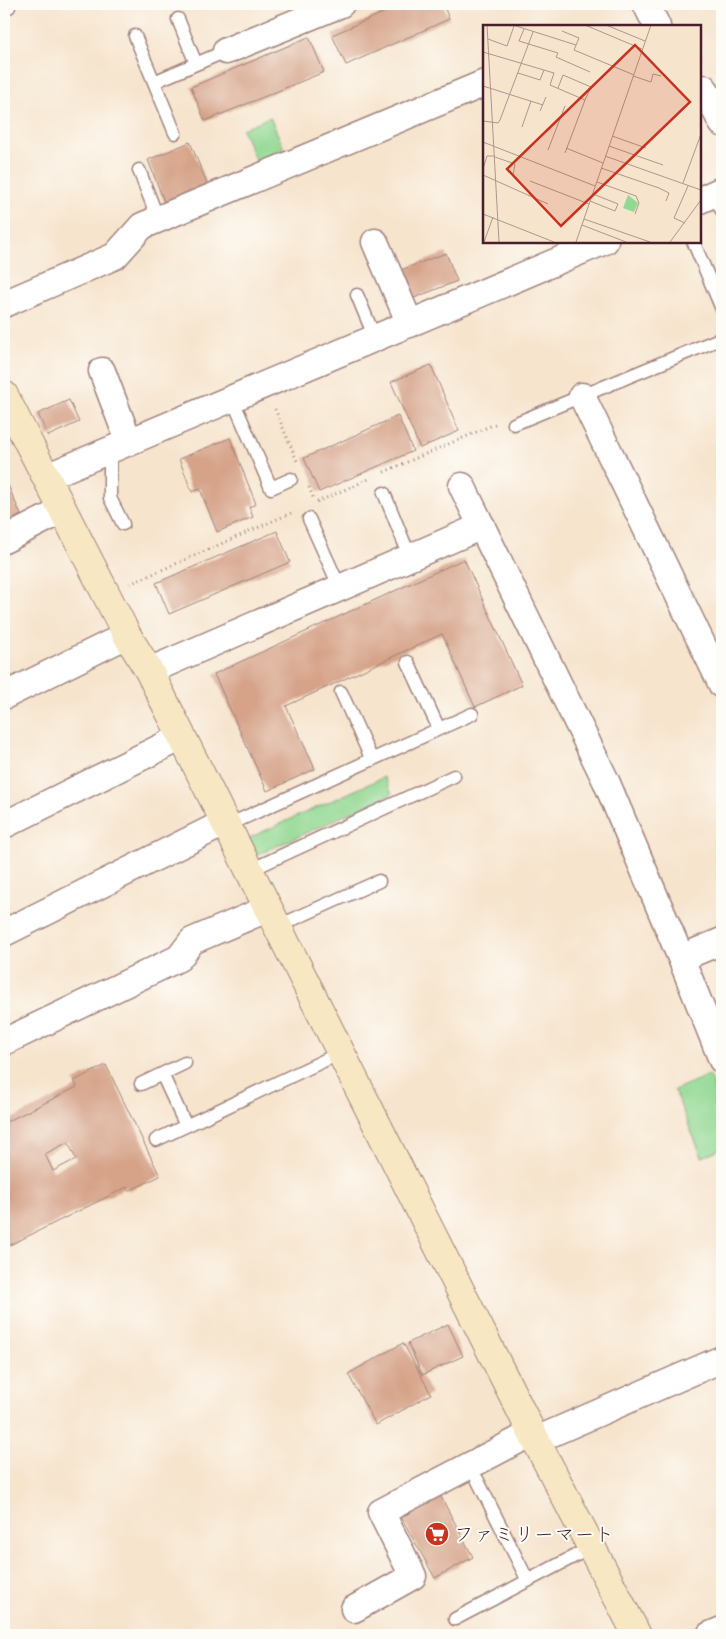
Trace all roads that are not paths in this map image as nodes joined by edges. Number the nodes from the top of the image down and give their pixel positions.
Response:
1 (341, 4) edge
2 (646, 4) edge
3 (178, 19) dead end
4 (656, 25) edge
5 (135, 36) dead end
6 (226, 52) joint
7 (196, 64) junction
8 (154, 82) junction
9 (483, 84) edge
10 (709, 84) edge
11 (722, 124) edge
12 (175, 133) dead end
13 (139, 170) dead end
14 (158, 219) junction
15 (375, 242) dead end
16 (600, 242) edge
17 (693, 242) edge
18 (571, 248) edge
19 (357, 294) dead end
20 (4, 304) edge
21 (722, 309) edge
22 (410, 324) junction
23 (375, 338) junction
24 (722, 338) edge
25 (102, 372) dead end
26 (582, 396) junction
27 (232, 398) junction
28 (6, 406) edge
29 (514, 424) dead end
30 (120, 446) junction
31 (46, 477) junction
32 (291, 479) dead end
33 (462, 486) dead end
34 (384, 493) dead end
35 (64, 510) junction
36 (309, 519) dead end
37 (123, 524) dead end
38 (482, 526) junction
39 (4, 540) edge
40 (410, 557) junction
41 (340, 588) junction
42 (127, 635) junction
43 (408, 662) dead end
44 (149, 671) junction
45 (722, 684) edge
46 (341, 692) dead end
47 (4, 696) edge
48 (472, 714) dead end
49 (439, 729) junction
50 (182, 737) junction
51 (372, 760) junction
52 (454, 776) dead end
53 (225, 825) junction
54 (4, 826) edge
55 (248, 871) junction
56 (379, 882) dead end
57 (272, 918) junction
58 (4, 933) edge
59 (722, 941) edge
60 (680, 958) junction
61 (4, 1042) edge
62 (340, 1053) junction
63 (722, 1060) edge
64 (185, 1063) dead end
65 (162, 1074) junction
66 (140, 1084) dead end
67 (186, 1126) junction
68 (156, 1140) dead end
69 (722, 1359) edge
70 (534, 1436) junction
71 (477, 1479) dead end
72 (592, 1547) junction
73 (528, 1581) junction
74 (354, 1609) dead end
75 (455, 1620) dead end
76 (722, 1630) edge
77 (637, 1635) edge
78 (710, 1635) edge

1 - 6 street
2 - 4 street
3 - 7 lane
5 - 8 lane
6 - 7 lane
7 - 8 lane
8 - 12 lane
9 - 14 street
10 - 11 street
13 - 14 lane
14 - 20 street
15 - 22 street
16 - 18 street
17 - 21 lane
18 - 22 street
19 - 23 lane
22 - 23 street
23 - 27 street
24 - 26 lane
25 - 30 street
26 - 29 lane
26 - 45 street
27 - 30 street
27 - 32 lane
28 - 31 street
30 - 31 street
30 - 37 lane
31 - 35 street
33 - 38 street
34 - 40 lane
35 - 39 street
35 - 42 street
36 - 41 lane
38 - 40 street
38 - 60 street
40 - 41 street
41 - 44 street
42 - 44 street
42 - 47 street
43 - 49 lane
44 - 50 street
46 - 51 lane
48 - 49 lane
49 - 51 lane
50 - 53 street
50 - 54 street
51 - 53 lane
52 - 55 lane
53 - 55 street
53 - 58 street
55 - 57 street
56 - 57 lane
57 - 61 street
57 - 62 street
59 - 60 street
60 - 63 street
62 - 67 lane
62 - 70 street
64 - 65 lane
65 - 66 lane
65 - 67 lane
67 - 68 lane
69 - 70 street
70 - 72 street
70 - 74 street
71 - 73 lane
72 - 73 lane
72 - 77 street
73 - 75 lane
76 - 78 street

